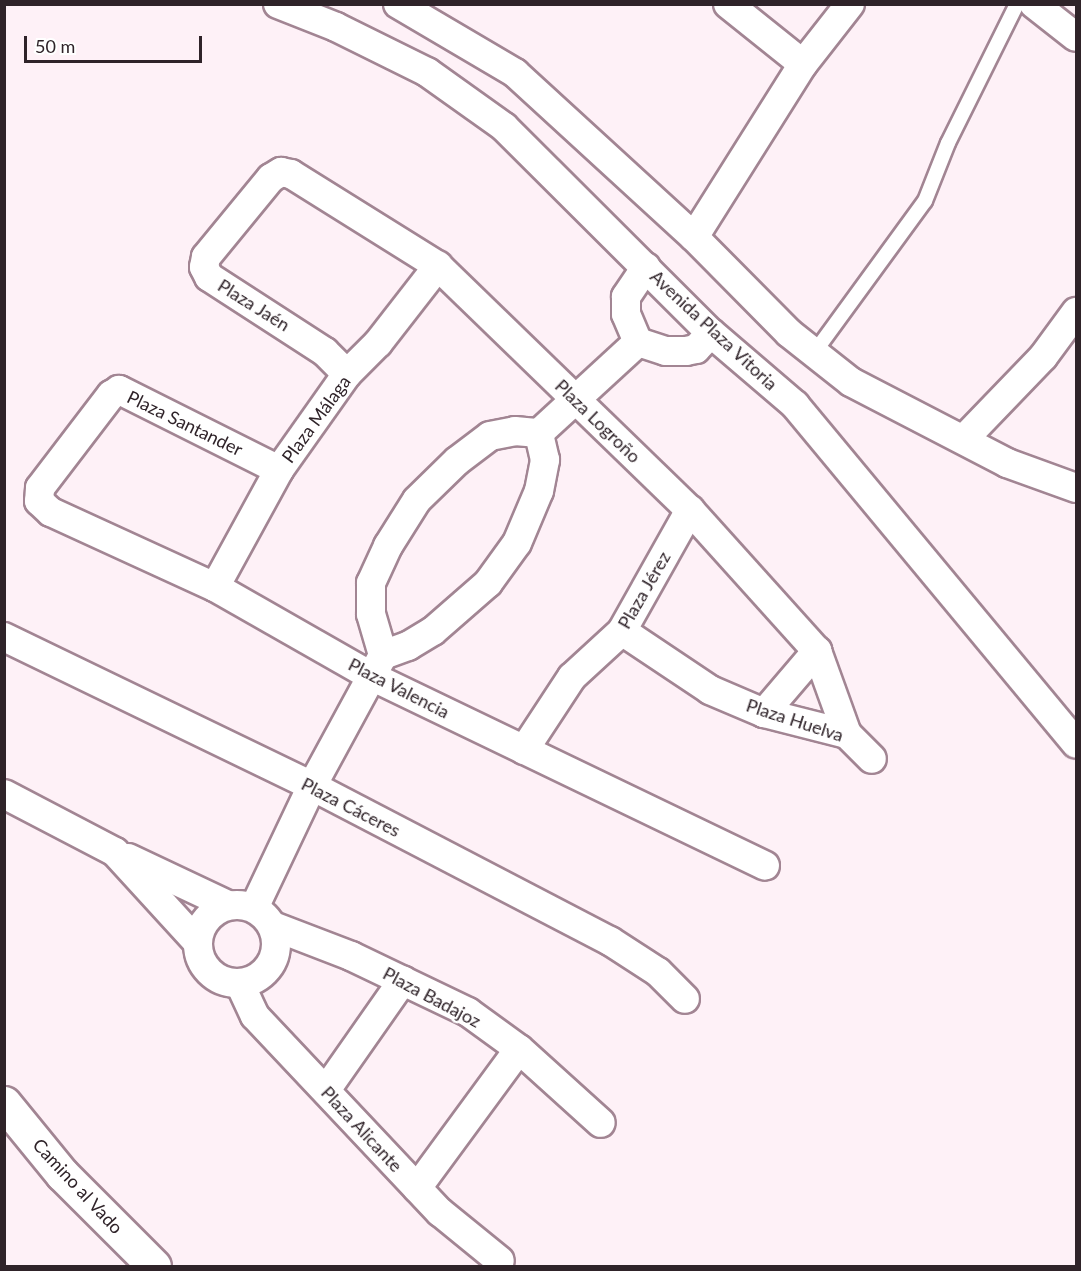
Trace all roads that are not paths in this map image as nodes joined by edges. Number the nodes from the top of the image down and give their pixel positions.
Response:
1 (278, 4) edge
2 (398, 4) edge
3 (728, 4) edge
4 (850, 4) edge
5 (1017, 4) edge
6 (1034, 4) edge
7 (1077, 37) edge
8 (803, 64) junction
9 (280, 172) joint
10 (694, 237) junction
11 (438, 266) junction
12 (646, 267) junction
13 (1077, 312) edge
14 (711, 333) junction
15 (638, 342) junction
16 (814, 353) junction
17 (347, 374) junction
18 (576, 399) junction
19 (539, 432) junction
20 (964, 439) junction
21 (279, 470) junction
22 (1077, 488) edge
23 (39, 501) joint
24 (690, 510) junction
25 (214, 587) junction
26 (622, 631) junction
27 (4, 637) edge
28 (817, 651) junction
29 (378, 666) junction
30 (764, 713) junction
31 (847, 734) junction
32 (1077, 743) edge
33 (524, 750) junction
34 (872, 759) dead end
35 (312, 786) junction
36 (4, 794) edge
37 (116, 852) junction
38 (765, 866) dead end
39 (252, 913) junction
40 (198, 943) junction
41 (403, 980) junction
42 (240, 984) junction
43 (685, 999) dead end
44 (519, 1049) junction
45 (326, 1090) junction
46 (4, 1103) edge
47 (601, 1123) dead end
48 (417, 1188) junction
49 (500, 1261) dead end
50 (154, 1266) edge

1 - 12 street, Avenida Plaza Vitoria
2 - 10 street
3 - 8 street
4 - 8 street
5 - 16 lane
6 - 7 street
8 - 10 street
9 - 11 street, Plaza Logroño
9 - 17 street, Plaza Jaén
10 - 16 street
11 - 17 street, Plaza Málaga
11 - 18 street, Plaza Logroño
12 - 14 street, Avenida Plaza Vitoria
12 - 15 street
13 - 20 street
14 - 15 street
14 - 32 street, Avenida Plaza Vitoria
15 - 18 street
16 - 20 street
17 - 21 street, Plaza Málaga
18 - 19 street
18 - 24 street, Plaza Logroño
19 - 29 street
19 - 29 street
20 - 22 street
21 - 23 street, Plaza Santander
21 - 25 street, Plaza Málaga
23 - 25 street, Plaza Valencia
24 - 26 street, Plaza Jérez
24 - 28 street, Plaza Logroño
25 - 29 street, Plaza Valencia
26 - 30 street, Plaza Huelva
26 - 33 street, Plaza Jérez
27 - 35 street, Plaza Cáceres
28 - 30 street
28 - 31 street, Plaza Logroño
29 - 33 street, Plaza Valencia
29 - 35 street
30 - 31 street, Plaza Huelva
31 - 34 street, Plaza Huelva
33 - 38 street, Plaza Valencia
35 - 39 street
35 - 43 street, Plaza Cáceres
36 - 37 street
37 - 39 street, Plaza Badajoz
37 - 40 street
39 - 40 street
39 - 41 street, Plaza Badajoz
39 - 42 street
40 - 42 street
41 - 44 street, Plaza Badajoz
41 - 45 street
42 - 45 street, Plaza Alicante
44 - 47 street, Plaza Badajoz
44 - 48 street
45 - 48 street, Plaza Alicante
46 - 50 street, Camino al Vado
48 - 49 street, Plaza Alicante

